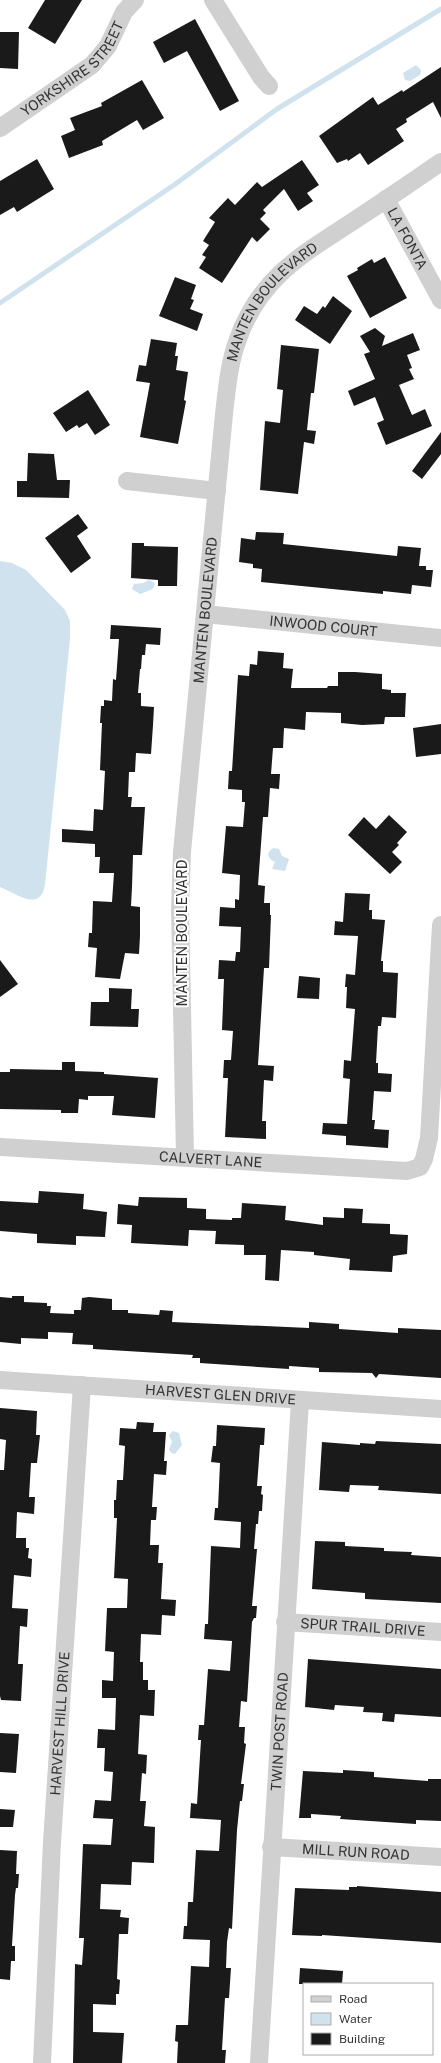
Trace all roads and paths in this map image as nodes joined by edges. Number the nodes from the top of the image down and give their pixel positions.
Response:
1 (135, 0) edge
2 (213, 0) edge
3 (269, 86) dead end
4 (0, 128) edge
5 (441, 162) edge
6 (386, 199) junction
7 (441, 300) edge
8 (128, 481) dead end
9 (217, 491) junction
10 (205, 614) junction
11 (441, 638) edge
12 (441, 925) edge
13 (0, 1147) edge
14 (185, 1157) junction
15 (0, 1380) edge
16 (82, 1385) junction
17 (300, 1401) junction
18 (441, 1409) edge
19 (285, 1622) junction
20 (441, 1632) edge
21 (271, 1847) junction
22 (441, 1857) edge
23 (42, 2063) edge
24 (259, 2063) edge

1 - 4 street, YORKSHIRE STREET
2 - 3 street
5 - 6 street, MANTEN BOULEVARD
6 - 7 street, LA FONTA
6 - 9 street, MANTEN BOULEVARD
8 - 9 street
9 - 10 street, MANTEN BOULEVARD
10 - 11 street, INWOOD COURT
10 - 14 street, MANTEN BOULEVARD
12 - 14 street, CALVERT LANE
13 - 14 street, CALVERT LANE
15 - 16 street, HARVEST GLEN DRIVE
16 - 17 street, HARVEST GLEN DRIVE
16 - 23 street, HARVEST HILL DRIVE
17 - 18 street, HARVEST GLEN DRIVE
17 - 19 street, TWIN POST ROAD
19 - 20 street, SPUR TRAIL DRIVE
19 - 21 street, TWIN POST ROAD
21 - 22 street, MILL RUN ROAD
21 - 24 street, TWIN POST ROAD

